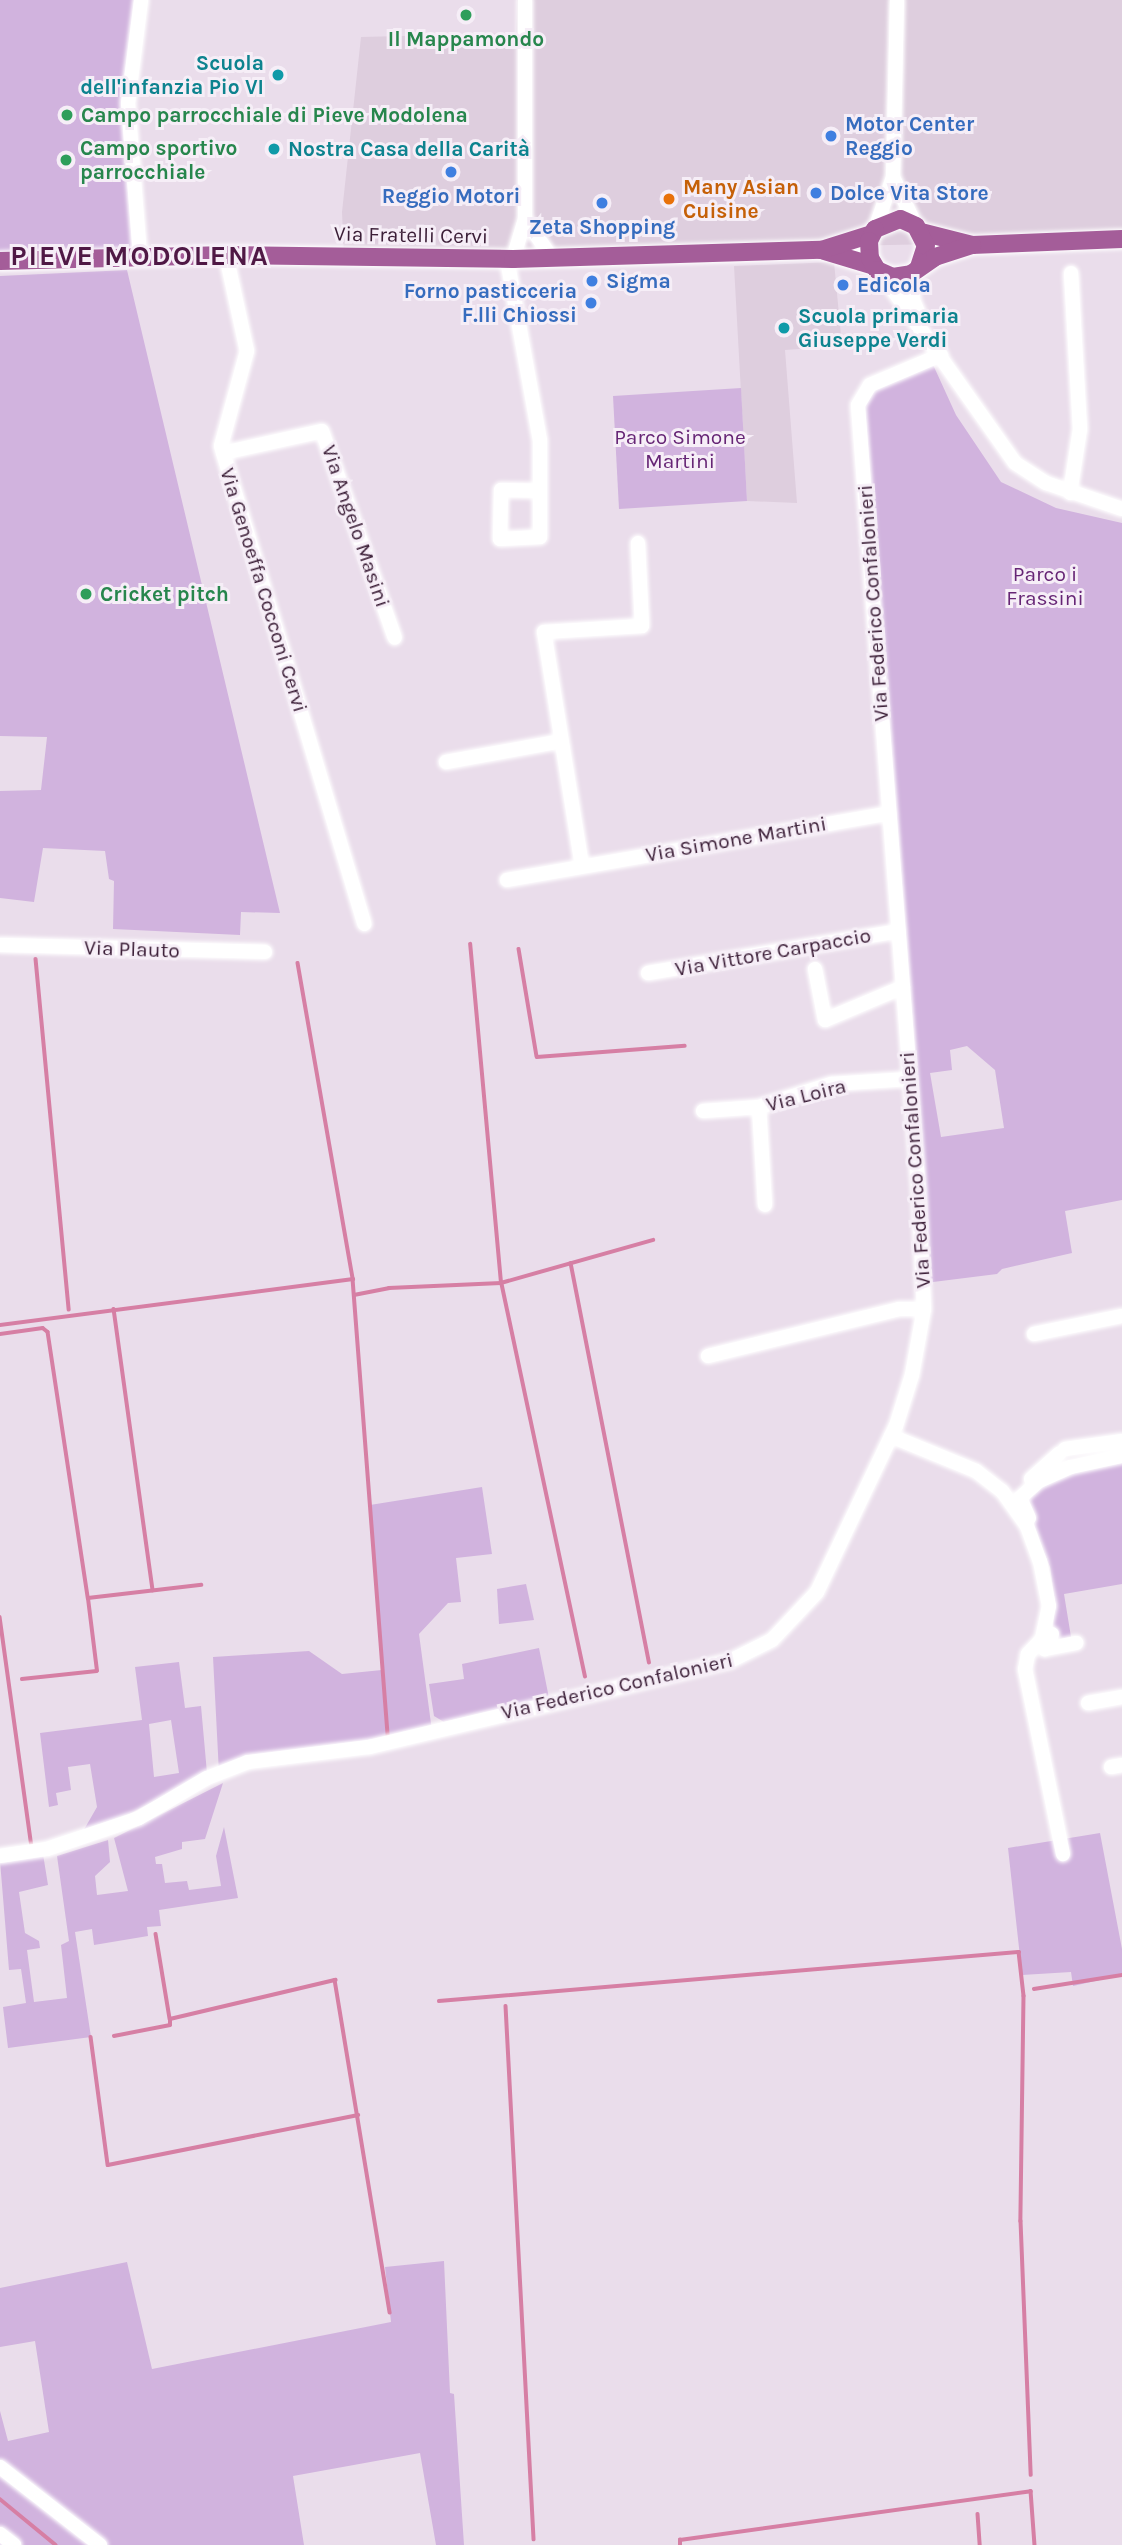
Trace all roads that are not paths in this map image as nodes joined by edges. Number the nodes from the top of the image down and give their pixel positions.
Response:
1 (141, 0) edge
2 (525, 0) edge
3 (897, 0) edge
4 (893, 177) junction
5 (525, 219) junction
6 (919, 229) junction
7 (874, 231) junction
8 (1122, 239) edge
9 (972, 245) junction
10 (821, 250) junction
11 (226, 255) junction
12 (140, 256) junction
13 (552, 258) junction
14 (510, 259) junction
15 (0, 261) edge
16 (877, 269) junction
17 (918, 269) junction
18 (1071, 273) dead end
19 (931, 341) junction
20 (941, 355) junction
21 (223, 453) junction
22 (540, 491) dead end
23 (1070, 493) junction
24 (1122, 509) edge
25 (638, 542) dead end
26 (394, 638) dead end
27 (561, 741) junction
28 (446, 762) dead end
29 (889, 813) junction
30 (582, 866) junction
31 (507, 880) dead end
32 (364, 924) dead end
33 (898, 931) junction
34 (0, 945) edge
35 (265, 952) dead end
36 (816, 969) dead end
37 (648, 973) dead end
38 (903, 987) junction
39 (909, 1079) junction
40 (759, 1107) junction
41 (703, 1111) dead end
42 (765, 1205) dead end
43 (924, 1309) junction
44 (1122, 1316) edge
45 (1034, 1334) dead end
46 (708, 1356) dead end
47 (891, 1436) junction
48 (1122, 1441) edge
49 (1122, 1456) edge
50 (1007, 1499) junction
51 (1076, 1643) dead end
52 (1122, 1697) edge
53 (1088, 1703) dead end
54 (1063, 1854) dead end
55 (0, 1856) edge
56 (0, 2467) edge
57 (0, 2534) edge
58 (14, 2545) edge
59 (100, 2545) edge

1 - 12 street
2 - 5 street
3 - 4 street
4 - 6 street
4 - 7 street
5 - 13 street
5 - 14 street
6 - 7 main road, Via Fratelli Cervi
6 - 9 main road, Via Fratelli Cervi
6 - 17 main road
7 - 10 main road, Via Fratelli Cervi
7 - 16 main road
8 - 9 main road, Via Fratelli Cervi
9 - 17 main road, Via Fratelli Cervi
10 - 13 main road, Via Fratelli Cervi
10 - 16 main road, Via Fratelli Cervi
11 - 12 main road, Via Fratelli Cervi
11 - 14 main road, Via Fratelli Cervi
11 - 21 street, Via Genoeffa Cocconi Cervi
12 - 15 main road, Via Fratelli Cervi
13 - 14 main road, Via Fratelli Cervi
14 - 22 street
16 - 17 main road, Via Fratelli Cervi
16 - 19 street
17 - 19 street
18 - 23 street
19 - 20 street
20 - 23 street
20 - 29 street, Via Federico Confalonieri
21 - 26 street, Via Angelo Masini
21 - 32 street, Via Genoeffa Cocconi Cervi
23 - 24 street
25 - 27 street
27 - 28 street
27 - 30 street
29 - 30 street, Via Simone Martini
29 - 33 street, Via Federico Confalonieri
30 - 31 street, Via Simone Martini
33 - 37 street, Via Vittore Carpaccio
33 - 38 street, Via Federico Confalonieri
34 - 35 street, Via Plauto
36 - 38 street
38 - 39 street, Via Federico Confalonieri
39 - 40 street, Via Loira
39 - 43 street, Via Federico Confalonieri
40 - 41 street, Via Loira
40 - 42 street
43 - 46 street
43 - 47 street, Via Federico Confalonieri
44 - 45 street
47 - 50 street
47 - 55 street, Via Federico Confalonieri
48 - 50 street
49 - 51 street
50 - 54 street
52 - 53 street
56 - 59 street
57 - 58 street

